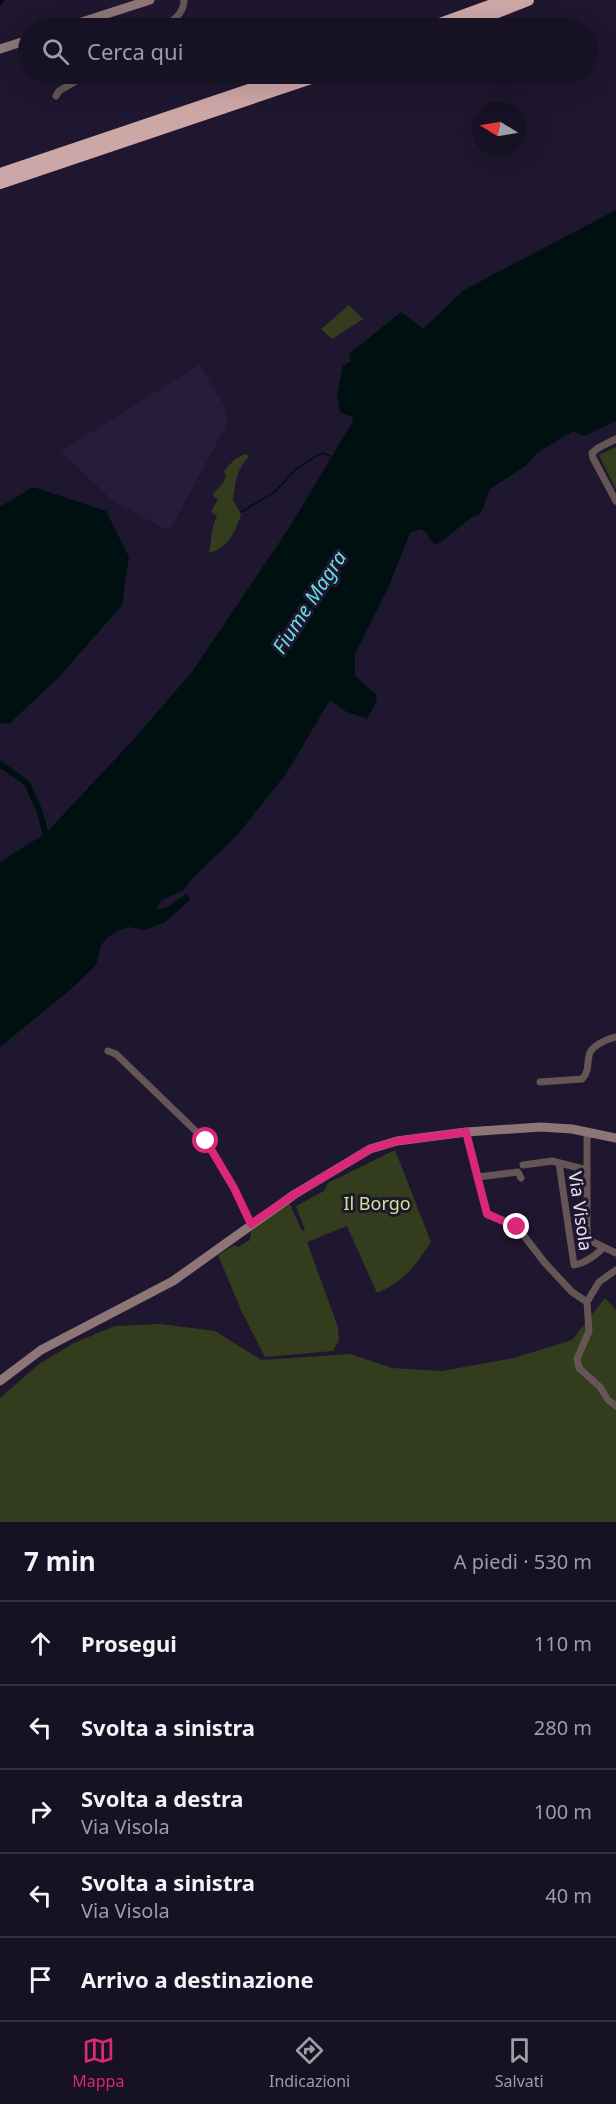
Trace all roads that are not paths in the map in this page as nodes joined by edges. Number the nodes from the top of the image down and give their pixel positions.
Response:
1 (150, 0) edge
2 (184, 0) edge
3 (506, 0) edge
4 (528, 0) edge
5 (94, 18) edge
6 (177, 18) edge
7 (456, 18) edge
8 (482, 18) edge
9 (5, 45) edge
10 (0, 49) edge
11 (70, 84) edge
12 (266, 84) edge
13 (293, 84) edge
14 (56, 96) dead end
15 (0, 174) edge
16 (0, 183) edge
17 (616, 439) edge
18 (616, 501) edge
19 (616, 1037) edge
20 (108, 1051) dead end
21 (540, 1082) dead end
22 (466, 1132) junction
23 (587, 1132) junction
24 (616, 1138) edge
25 (559, 1163) junction
26 (524, 1165) dead end
27 (587, 1170) junction
28 (478, 1177) junction
29 (521, 1178) dead end
30 (251, 1224) junction
31 (603, 1248) junction
32 (616, 1253) edge
33 (616, 1270) edge
34 (587, 1302) junction
35 (0, 1381) edge
36 (616, 1406) edge

1 - 5 main road
2 - 6 street
3 - 7 highway
4 - 8 highway
9 - 10 main road
11 - 14 street
12 - 15 highway
13 - 16 highway
17 - 18 street
19 - 21 street
20 - 30 street
22 - 23 main road
22 - 28 street
22 - 30 main road
23 - 24 main road
23 - 27 street, Via Visola
25 - 26 street
25 - 27 street
25 - 31 street, Via Visola
27 - 31 street, Via Visola
28 - 29 street
28 - 34 street
30 - 35 main road
31 - 32 street, Via Visola
33 - 34 street
34 - 36 street

